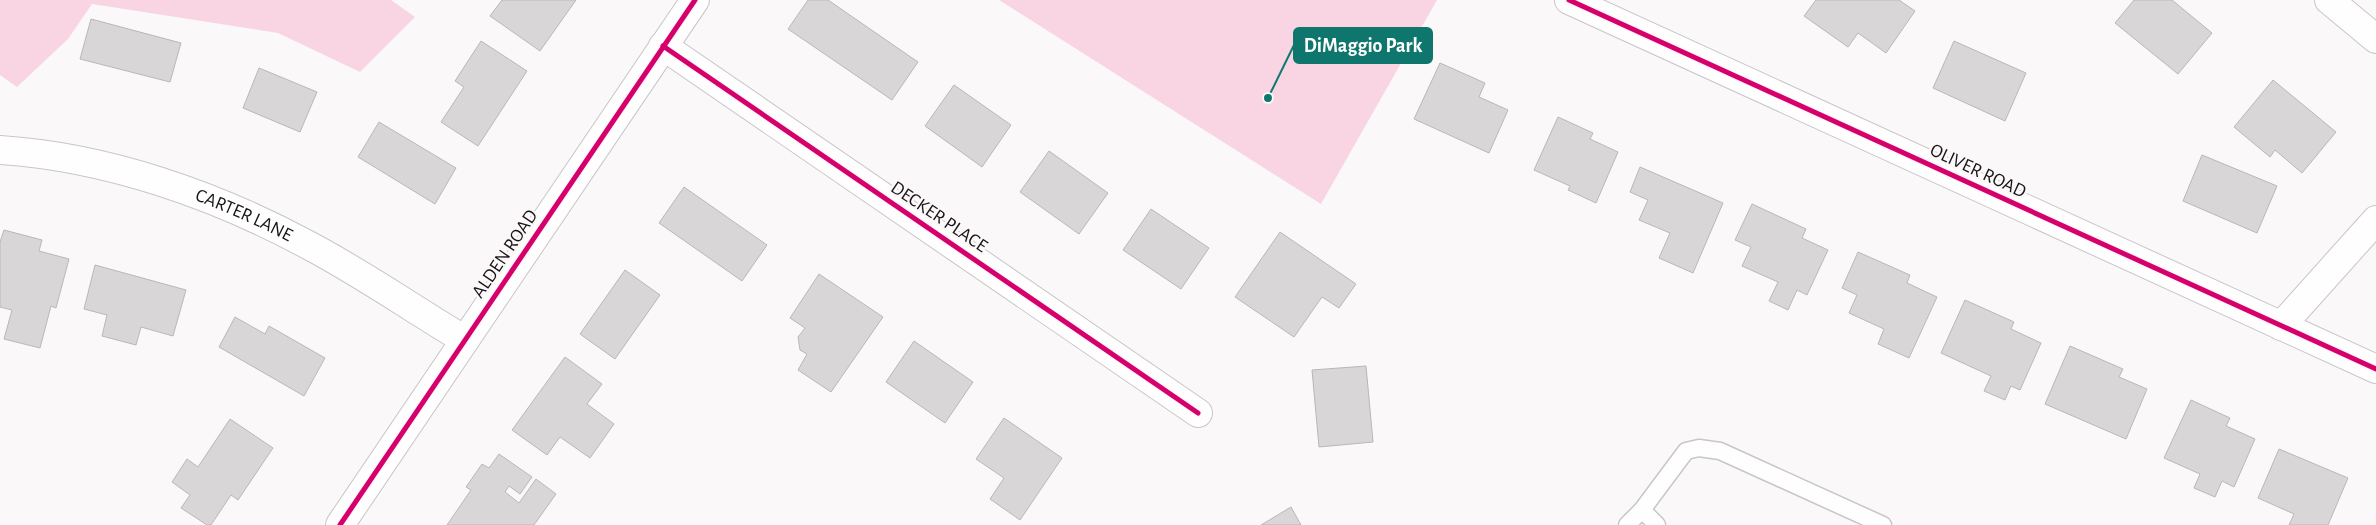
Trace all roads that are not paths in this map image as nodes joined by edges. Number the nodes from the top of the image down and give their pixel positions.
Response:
1 (695, 0) edge
2 (1569, 0) edge
3 (2329, 0) edge
4 (2376, 39) edge
5 (663, 46) junction
6 (0, 150) edge
7 (2376, 220) edge
8 (2281, 326) junction
9 (465, 340) junction
10 (2376, 369) edge
11 (1198, 413) dead end
12 (1642, 510) junction
13 (340, 525) edge
14 (1627, 525) edge
15 (1657, 525) edge
16 (1883, 525) edge

1 - 5 street, ALDEN ROAD
2 - 8 street, OLIVER ROAD
3 - 4 street
5 - 9 street, ALDEN ROAD
5 - 11 street, DECKER PLACE
6 - 9 street, CARTER LANE
7 - 8 street
8 - 10 street, OLIVER ROAD
9 - 13 street, ALDEN ROAD
12 - 14 lane
12 - 15 lane
12 - 16 lane

